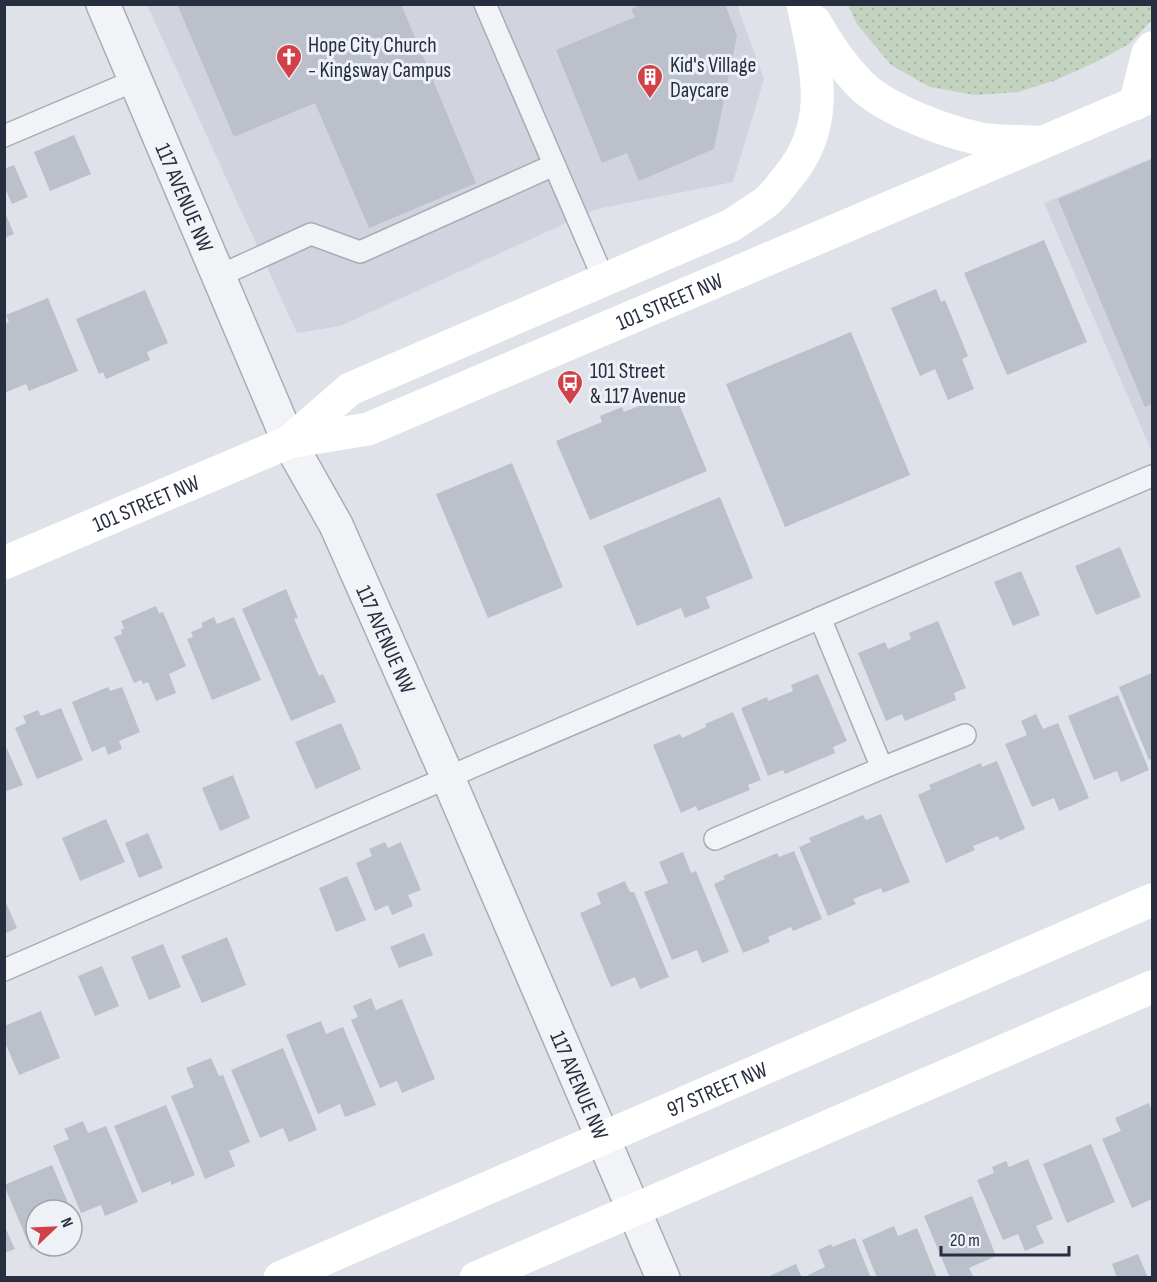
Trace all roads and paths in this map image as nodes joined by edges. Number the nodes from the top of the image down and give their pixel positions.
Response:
1 (103, 4) edge
2 (484, 4) edge
3 (804, 4) edge
4 (1152, 48) edge
5 (136, 80) junction
6 (1144, 100) edge
7 (4, 136) edge
8 (1044, 143) junction
9 (554, 165) junction
10 (219, 276) junction
11 (604, 280) junction
12 (289, 442) junction
13 (1152, 476) edge
14 (4, 563) edge
15 (820, 618) junction
16 (964, 735) dead end
17 (882, 768) junction
18 (448, 778) junction
19 (715, 839) dead end
20 (1152, 900) edge
21 (4, 970) edge
22 (1152, 987) edge
23 (603, 1138) junction
24 (634, 1209) junction
25 (280, 1278) edge
26 (476, 1278) edge
27 (663, 1278) edge

1 - 5 street, 117 AVENUE NW
2 - 9 lane
3 - 8 main road
3 - 11 main road, 101 STREET NW
4 - 6 main road
5 - 7 lane
5 - 10 street, 117 AVENUE NW
6 - 8 main road, 101 STREET NW
8 - 12 main road, 101 STREET NW
9 - 10 lane
9 - 11 lane
10 - 12 street, 117 AVENUE NW
11 - 12 main road, 101 STREET NW
12 - 14 main road, 101 STREET NW
12 - 18 street, 117 AVENUE NW
13 - 15 lane
15 - 17 lane
15 - 18 lane
16 - 17 lane
17 - 19 lane
18 - 21 lane
18 - 23 street, 117 AVENUE NW
20 - 23 main road, 97 STREET NW
22 - 24 main road
23 - 24 street, 117 AVENUE NW
23 - 25 main road, 97 STREET NW
24 - 26 main road
24 - 27 street, 117 AVENUE NW

